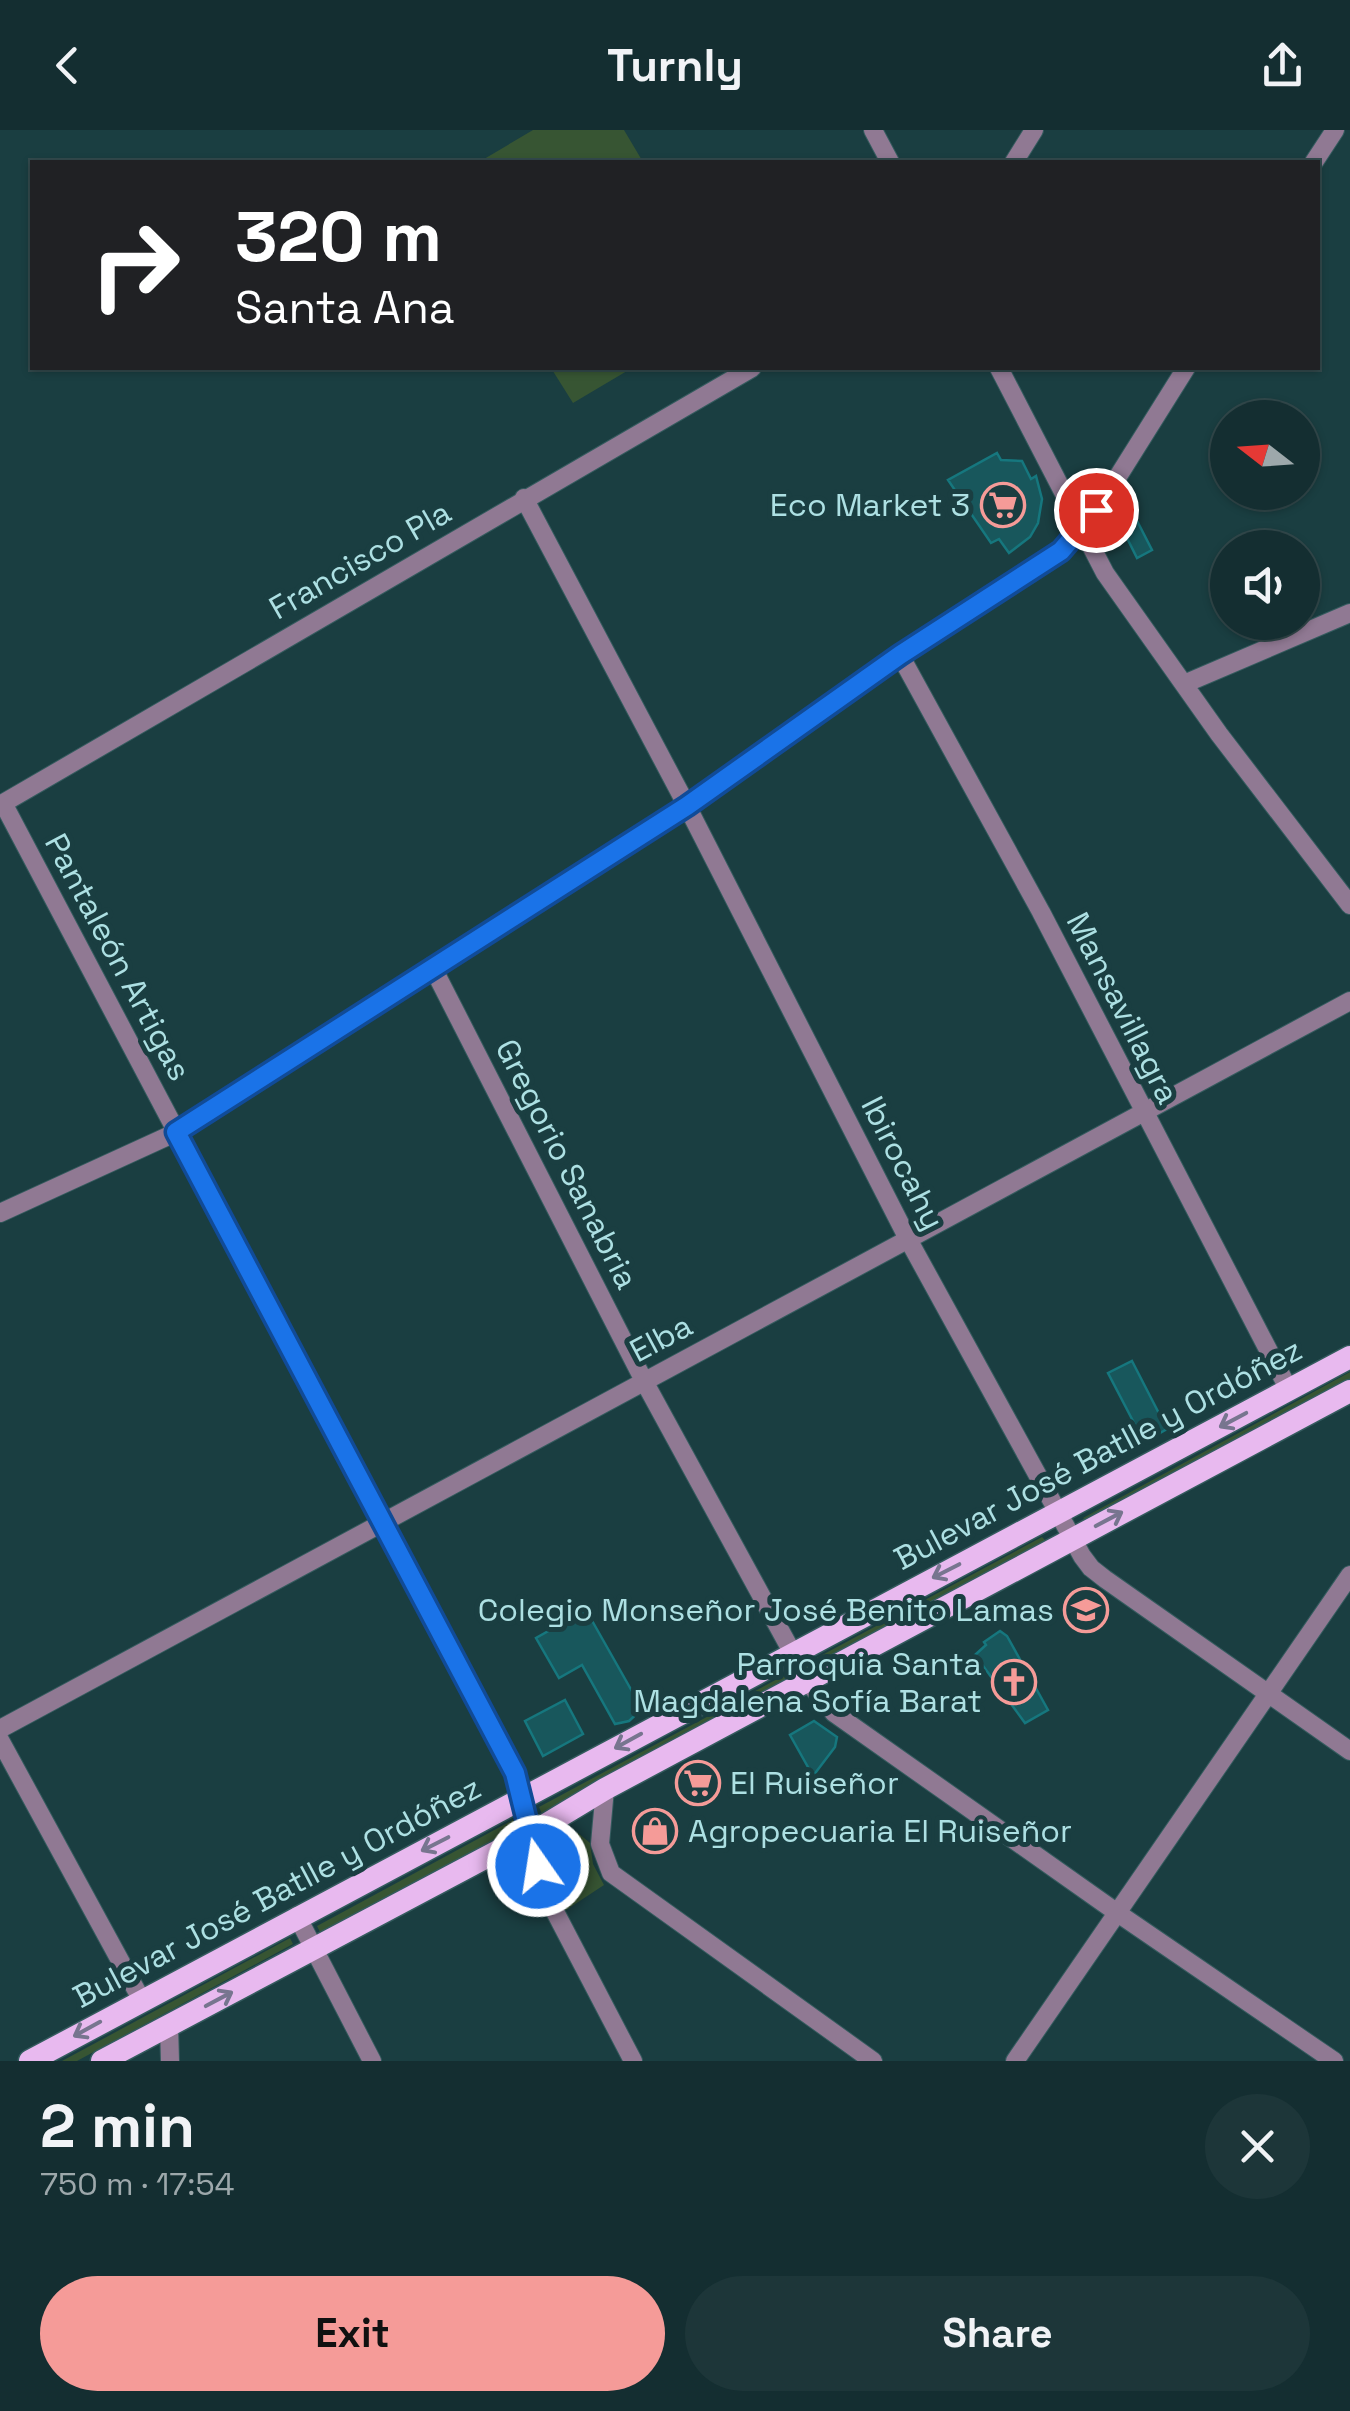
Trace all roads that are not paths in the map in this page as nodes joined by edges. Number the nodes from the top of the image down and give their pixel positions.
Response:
1 (873, 130) edge
2 (1034, 130) edge
3 (1334, 130) edge
4 (889, 160) edge
5 (1015, 160) edge
6 (1315, 160) edge
7 (748, 370) edge
8 (999, 370) edge
9 (1185, 370) edge
10 (524, 498) junction
11 (1082, 528) junction
12 (1350, 613) edge
13 (900, 655) junction
14 (1184, 684) junction
15 (1, 804) edge
16 (687, 806) junction
17 (1350, 905) edge
18 (432, 966) junction
19 (1350, 1001) edge
20 (1143, 1112) junction
21 (176, 1132) junction
22 (0, 1214) edge
23 (908, 1239) junction
24 (1350, 1357) edge
25 (644, 1381) junction
26 (1289, 1390) junction
27 (1350, 1390) edge
28 (1059, 1512) junction
29 (382, 1523) junction
30 (1072, 1538) junction
31 (1350, 1576) edge
32 (792, 1652) junction
33 (808, 1682) junction
34 (1268, 1694) junction
35 (0, 1728) edge
36 (0, 1740) edge
37 (1350, 1751) edge
38 (606, 1789) junction
39 (522, 1799) junction
40 (532, 1833) junction
41 (1118, 1914) junction
42 (298, 1916) junction
43 (314, 1947) junction
44 (141, 2000) junction
45 (169, 2026) junction
46 (30, 2061) edge
47 (102, 2061) edge
48 (170, 2061) edge
49 (372, 2061) edge
50 (632, 2061) edge
51 (874, 2061) edge
52 (1015, 2061) edge
53 (1334, 2061) edge

1 - 4 street
2 - 5 street
3 - 6 street
7 - 10 street, Francisco Pla
8 - 11 street
9 - 11 street
10 - 15 street, Francisco Pla
10 - 16 street, Ibirocahy
11 - 13 street
11 - 14 street
12 - 14 street
13 - 16 street
13 - 20 street, Mansavillagra
14 - 17 street
15 - 21 street, Pantaleón Artigas
16 - 18 street
16 - 23 street, Ibirocahy
18 - 21 street
18 - 25 street, Gregorio Sanabria
19 - 20 street, Elba
20 - 23 street, Elba
20 - 26 street, Mansavillagra
21 - 22 street
21 - 29 street, Pantaleón Artigas
23 - 25 street, Elba
23 - 28 street, Ibirocahy
24 - 26 main road, Bulevar José Batlle y Ordóñez
25 - 29 street, Elba
25 - 32 street, Gregorio Sanabria
26 -> 28 main road, Bulevar José Batlle y Ordóñez
30 -> 27 main road, Bulevar José Batlle y Ordóñez
28 - 30 street, Ibirocahy
28 -> 32 main road, Bulevar José Batlle y Ordóñez
29 - 35 street, Elba
29 - 39 street, Pantaleón Artigas
30 - 33 main road, Bulevar José Batlle y Ordóñez
30 - 34 street, Ibirocahy
31 - 34 street
32 -> 39 main road, Bulevar José Batlle y Ordóñez
33 - 38 main road, Bulevar José Batlle y Ordóñez
33 - 41 street
34 - 37 street, Ibirocahy
34 - 41 street
36 - 44 street
38 - 40 main road, Bulevar José Batlle y Ordóñez
38 - 51 street
39 - 40 street, Pantaleón Artigas
39 -> 42 main road, Bulevar José Batlle y Ordóñez
40 - 43 main road, Bulevar José Batlle y Ordóñez
40 - 50 street, Pantaleón Artigas
41 - 52 street
41 - 53 street
42 - 43 street
42 - 44 main road, Bulevar José Batlle y Ordóñez
45 -> 43 main road, Bulevar José Batlle y Ordóñez
43 - 49 street
44 -> 46 main road, Bulevar José Batlle y Ordóñez
45 - 47 main road, Bulevar José Batlle y Ordóñez
45 - 48 street

